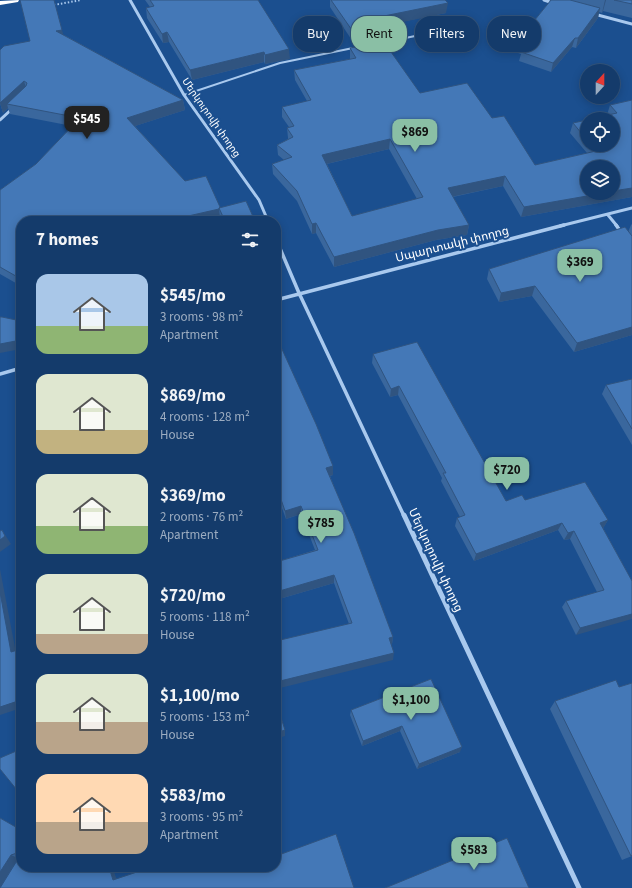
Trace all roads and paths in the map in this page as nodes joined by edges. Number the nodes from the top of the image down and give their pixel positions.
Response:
1 (15, 0) edge
2 (80, 0) edge
3 (130, 0) edge
4 (544, 0) edge
5 (0, 3) edge
6 (559, 4) edge
7 (51, 5) edge
8 (588, 12) edge
9 (632, 24) edge
10 (351, 48) edge
11 (184, 95) junction
12 (16, 104) edge
13 (0, 120) edge
14 (632, 208) edge
15 (608, 214) junction
16 (266, 216) edge
17 (622, 233) edge
18 (281, 251) edge
19 (299, 293) junction
20 (281, 298) edge
21 (16, 369) edge
22 (0, 374) edge
23 (579, 888) edge

1 - 5 highway
2 - 7 path
3 - 11 street, Մերկուրովի փողոց
4 - 6 street
8 - 9 street
10 - 11 lane
11 - 16 street, Մերկուրովի փողոց
12 - 13 street
14 - 15 street, Սպարտակի փողոց
15 - 17 street
15 - 19 street, Սպարտակի փողոց
18 - 19 street, Մերկուրովի փողոց
19 - 20 street, Սպարտակի փողոց
19 - 23 street, Մերկուրովի փողոց
21 - 22 street

